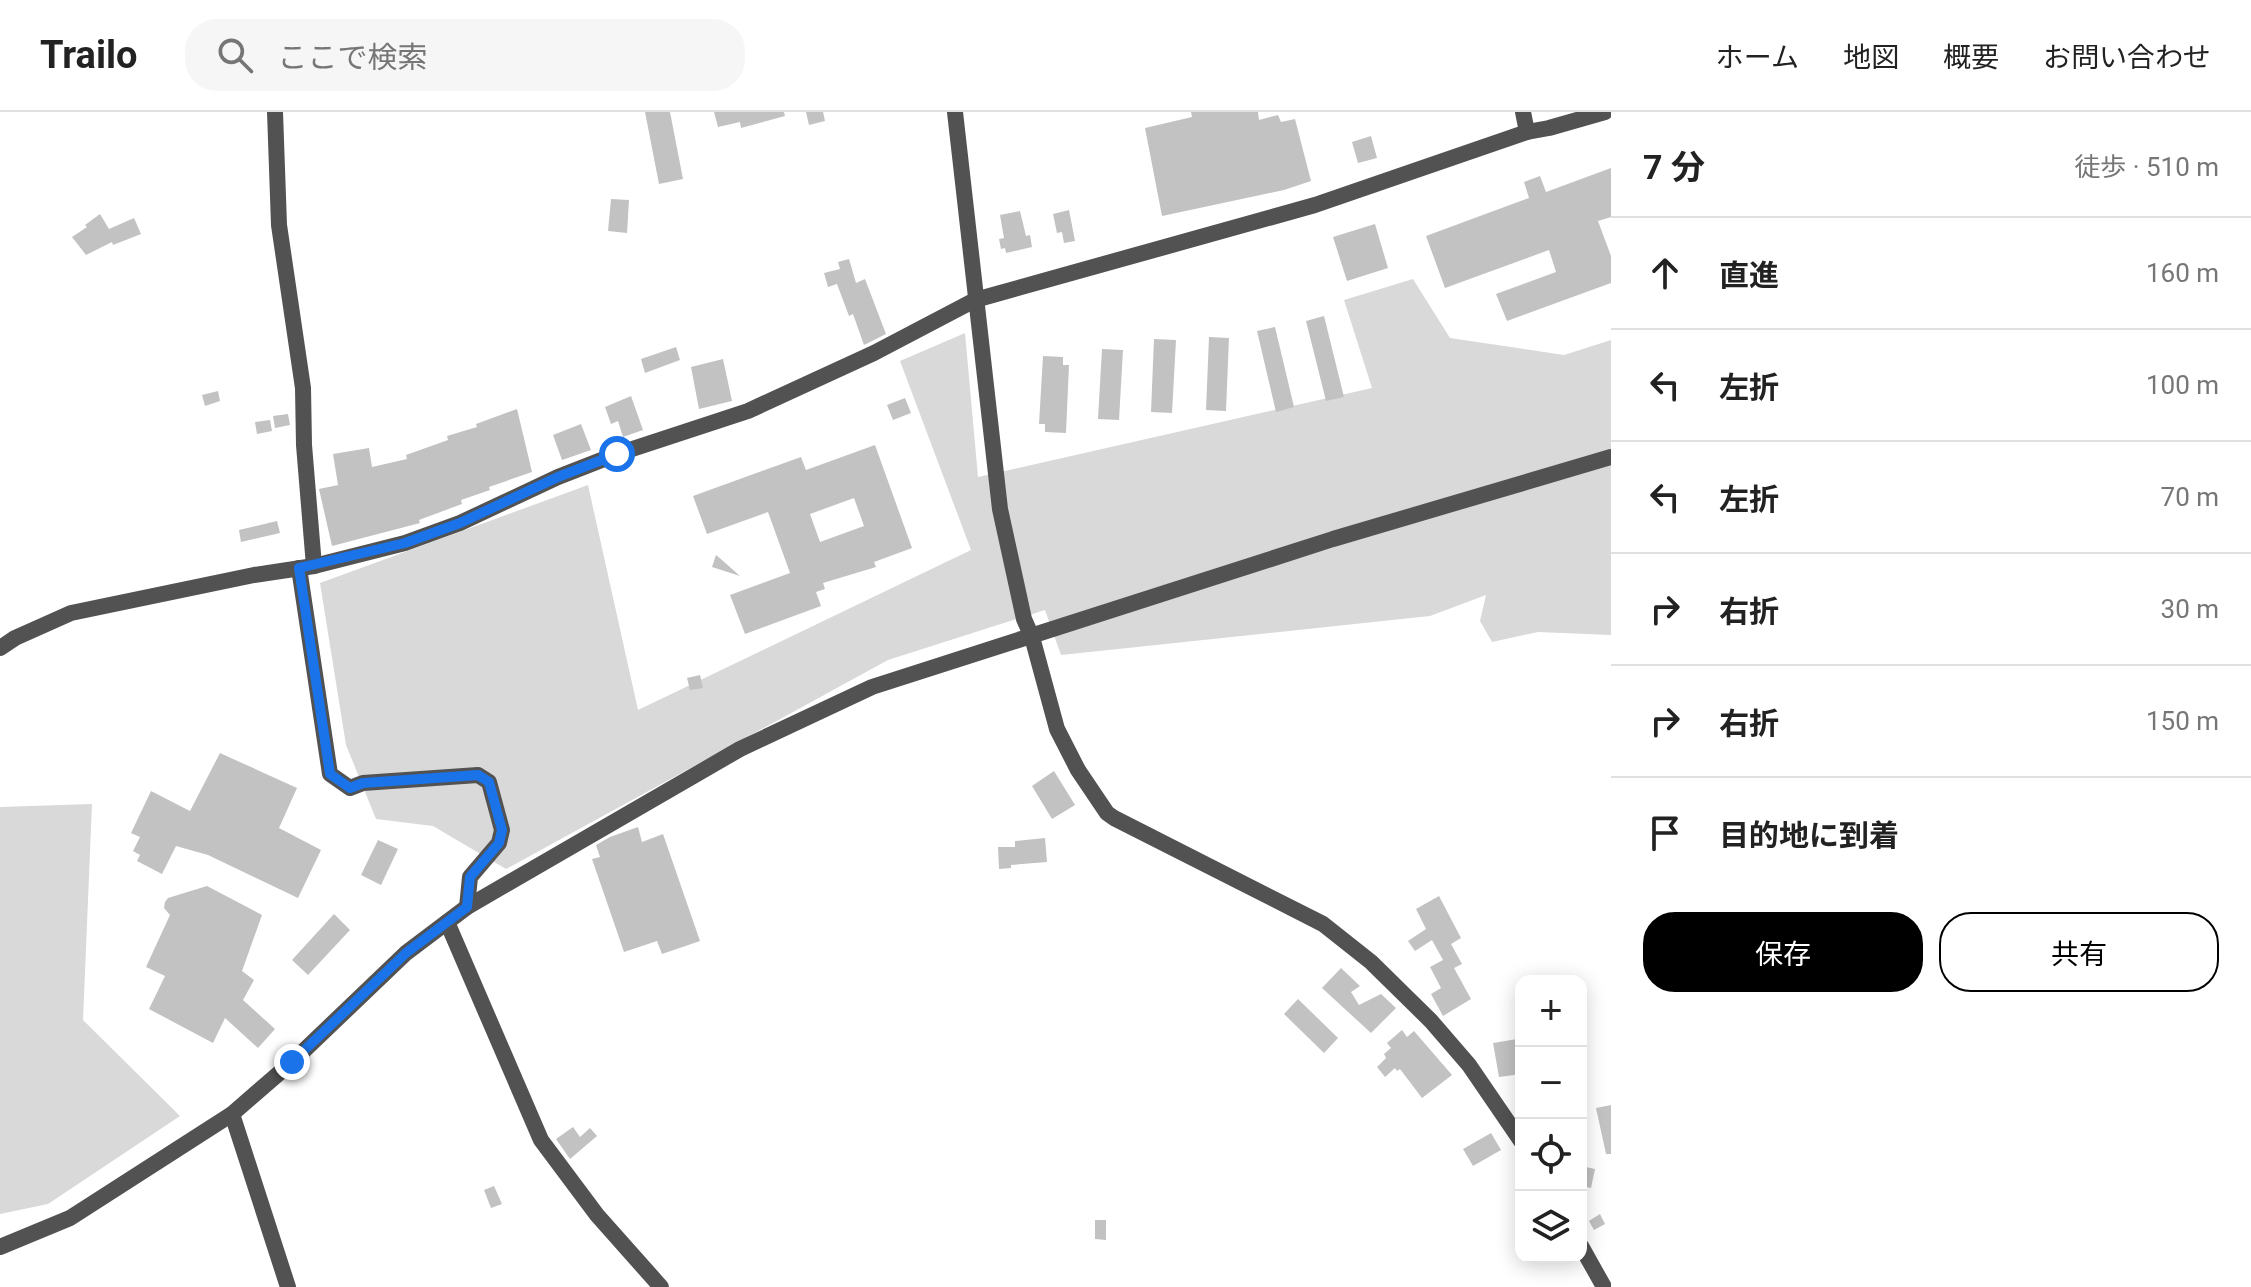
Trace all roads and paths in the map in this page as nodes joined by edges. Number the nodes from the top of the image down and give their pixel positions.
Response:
1 (275, 112) edge
2 (955, 112) edge
3 (1523, 112) edge
4 (1605, 112) edge
5 (1527, 132) junction
6 (975, 300) junction
7 (1611, 457) edge
8 (307, 567) junction
9 (1032, 637) junction
10 (0, 648) edge
11 (467, 907) junction
12 (447, 922) junction
13 (232, 1114) junction
14 (1515, 1132) edge
15 (0, 1247) edge
16 (1587, 1258) edge
17 (1600, 1283) edge
18 (288, 1287) edge
19 (661, 1287) edge

1 - 8 street
2 - 6 street
3 - 5 street
4 - 5 street
5 - 6 street
6 - 8 street
6 - 9 street
7 - 9 street
8 - 10 street
8 - 11 street
9 - 11 street
9 - 14 street
11 - 12 street
12 - 13 street
12 - 19 street
13 - 15 street
13 - 18 street
16 - 17 street

